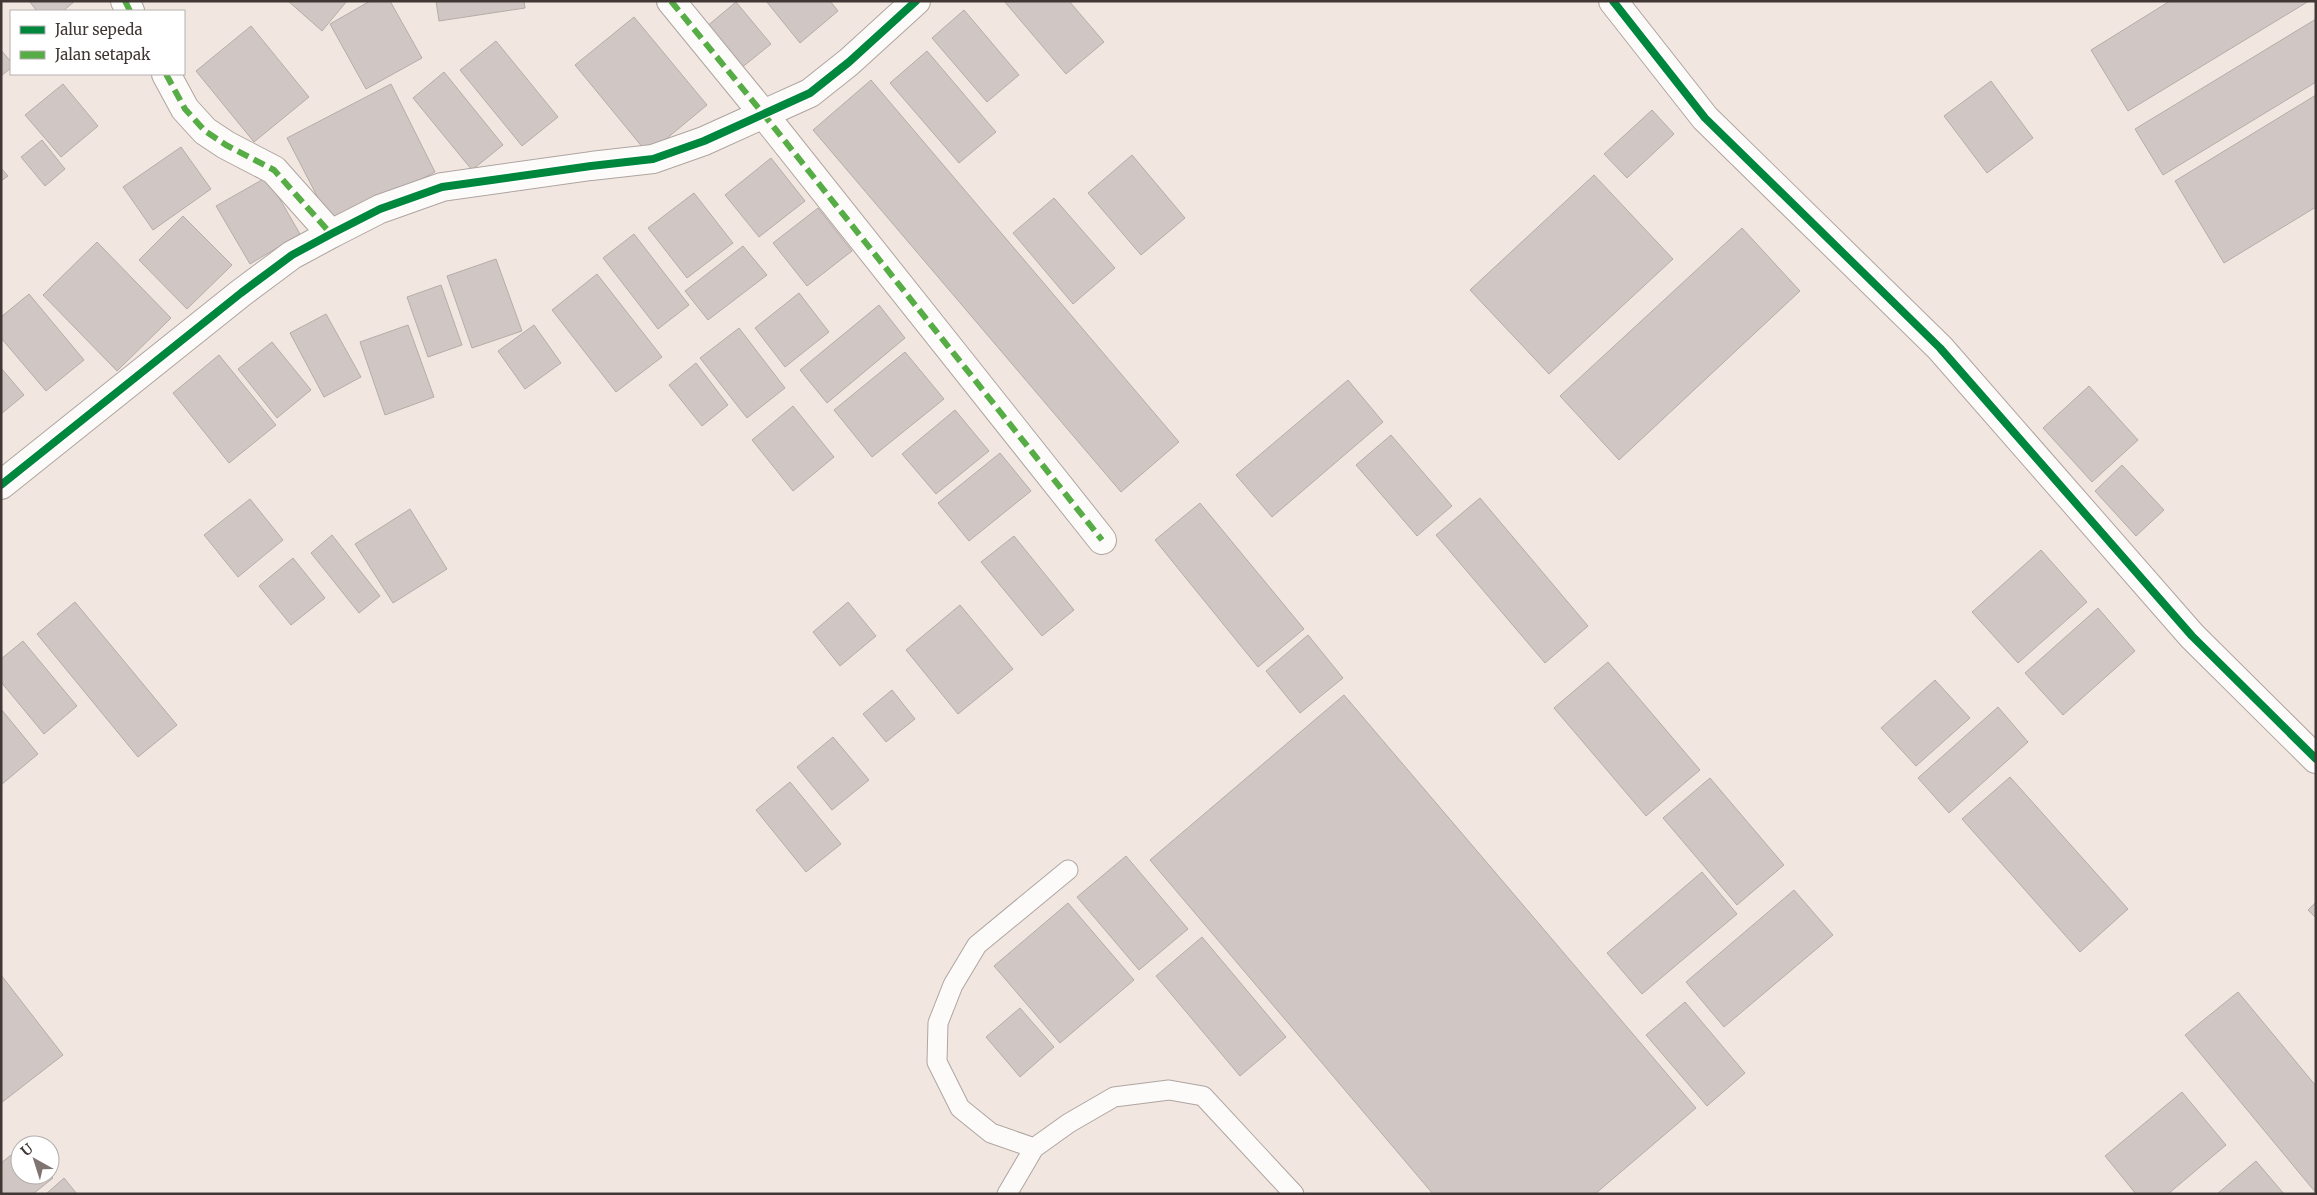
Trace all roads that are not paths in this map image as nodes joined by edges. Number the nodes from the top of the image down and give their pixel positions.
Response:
1 (670, 1) edge
2 (916, 1) edge
3 (1613, 1) edge
4 (167, 75) edge
5 (765, 116) junction
6 (331, 234) junction
7 (1, 485) edge
8 (1102, 540) dead end
9 (2316, 759) edge
10 (1068, 870) dead end
11 (1034, 1148) junction
12 (1007, 1194) edge
13 (1294, 1194) edge

1 - 5 street
2 - 5 street
3 - 9 street
4 - 6 street
5 - 6 street
5 - 8 street
6 - 7 street
10 - 11 lane
11 - 12 lane
11 - 13 lane

